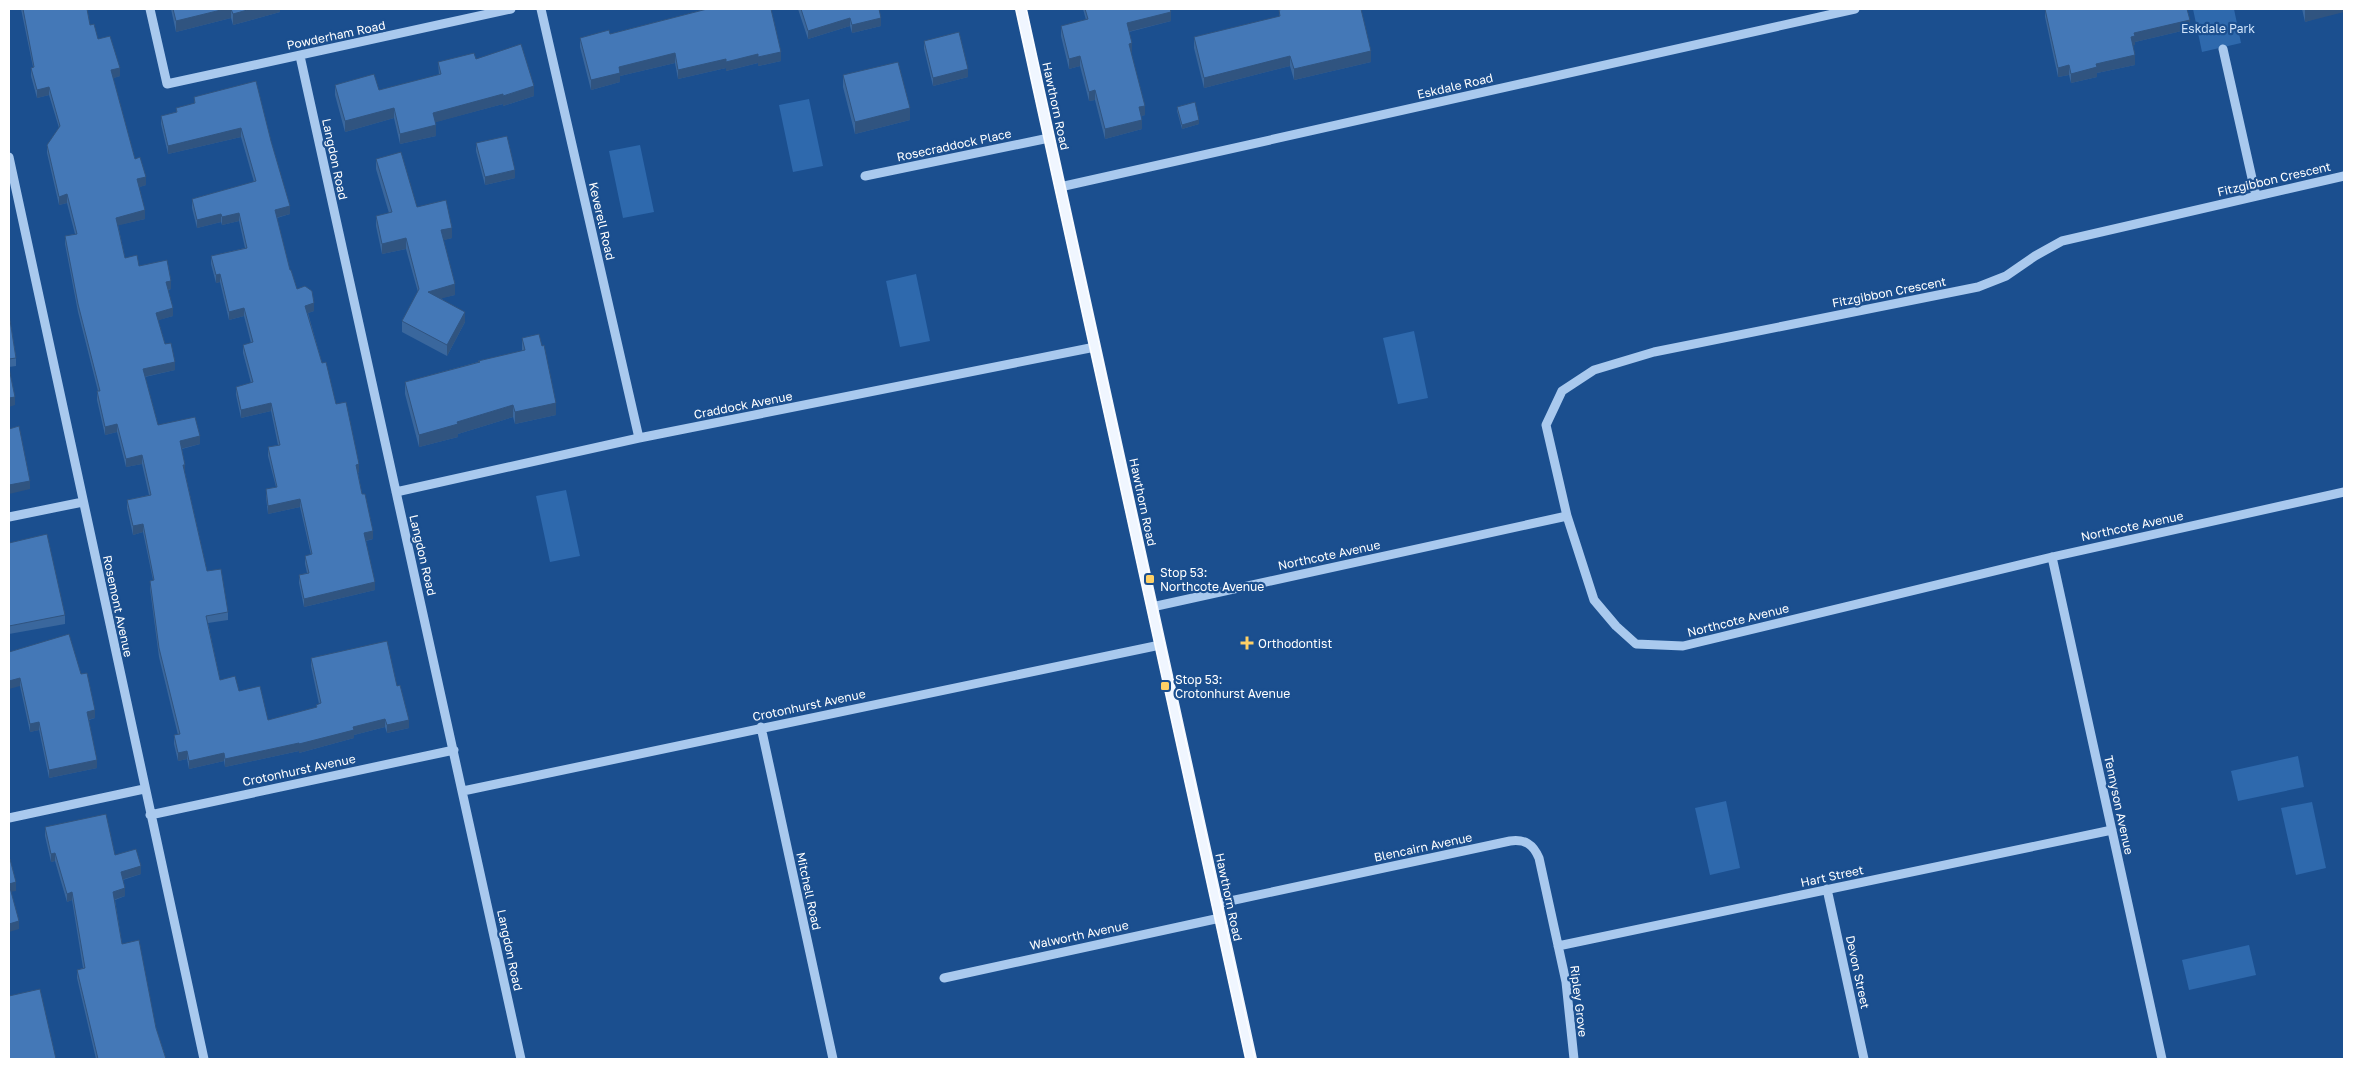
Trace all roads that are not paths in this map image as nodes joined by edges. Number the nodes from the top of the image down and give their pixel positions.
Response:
1 (150, 9) edge
2 (511, 9) edge
3 (541, 9) edge
4 (1021, 9) edge
5 (1855, 9) edge
6 (2223, 49) dead end
7 (300, 56) junction
8 (1049, 138) junction
9 (9, 163) edge
10 (865, 176) dead end
11 (2344, 176) edge
12 (1060, 187) junction
13 (2256, 196) junction
14 (1095, 347) junction
15 (639, 438) junction
16 (396, 492) junction
17 (2344, 492) edge
18 (83, 502) junction
19 (1567, 516) junction
20 (9, 518) edge
21 (2052, 557) junction
22 (1152, 607) junction
23 (1160, 645) junction
24 (761, 727) junction
25 (454, 750) junction
26 (144, 789) junction
27 (462, 791) junction
28 (150, 815) junction
29 (9, 818) edge
30 (2112, 830) junction
31 (1827, 890) junction
32 (1216, 904) junction
33 (1220, 918) junction
34 (1558, 946) junction
35 (944, 978) dead end
36 (204, 1059) edge
37 (521, 1059) edge
38 (834, 1059) edge
39 (1250, 1059) edge
40 (1574, 1059) edge
41 (1864, 1059) edge
42 (2162, 1059) edge

1 - 7 street, Powderham Road
2 - 7 street, Powderham Road
3 - 15 street, Keverell Road
4 - 8 main road, Hawthorn Road
5 - 12 street, Eskdale Road
6 - 13 street
7 - 16 street, Langdon Road
8 - 10 street, Rosecraddock Place
8 - 12 main road, Hawthorn Road
9 - 18 street, Rosemont Avenue
11 - 13 street, Fitzgibbon Crescent
12 - 14 main road, Hawthorn Road
13 - 19 street, Fitzgibbon Crescent
14 - 15 street, Craddock Avenue
14 - 22 main road, Hawthorn Road
15 - 16 street, Craddock Avenue
16 - 25 street, Langdon Road
17 - 21 street, Northcote Avenue
18 - 20 street
18 - 26 street, Rosemont Avenue
19 - 21 street, Northcote Avenue
19 - 22 street, Northcote Avenue
21 - 30 street, Tennyson Avenue
22 - 23 main road, Hawthorn Road
23 - 24 street, Crotonhurst Avenue
23 - 32 main road, Hawthorn Road
24 - 27 street, Crotonhurst Avenue
24 - 38 street, Mitchell Road
25 - 27 street, Langdon Road
25 - 28 street, Crotonhurst Avenue
26 - 28 street, Rosemont Avenue
26 - 29 street
27 - 37 street, Langdon Road
28 - 36 street, Rosemont Avenue
30 - 31 street, Hart Street
30 - 42 street, Tennyson Avenue
31 - 34 street, Hart Street
31 - 41 street, Devon Street
32 - 33 main road, Hawthorn Road
32 - 34 street, Blencairn Avenue
33 - 35 street, Walworth Avenue
33 - 39 main road, Hawthorn Road
34 - 40 street, Ripley Grove

